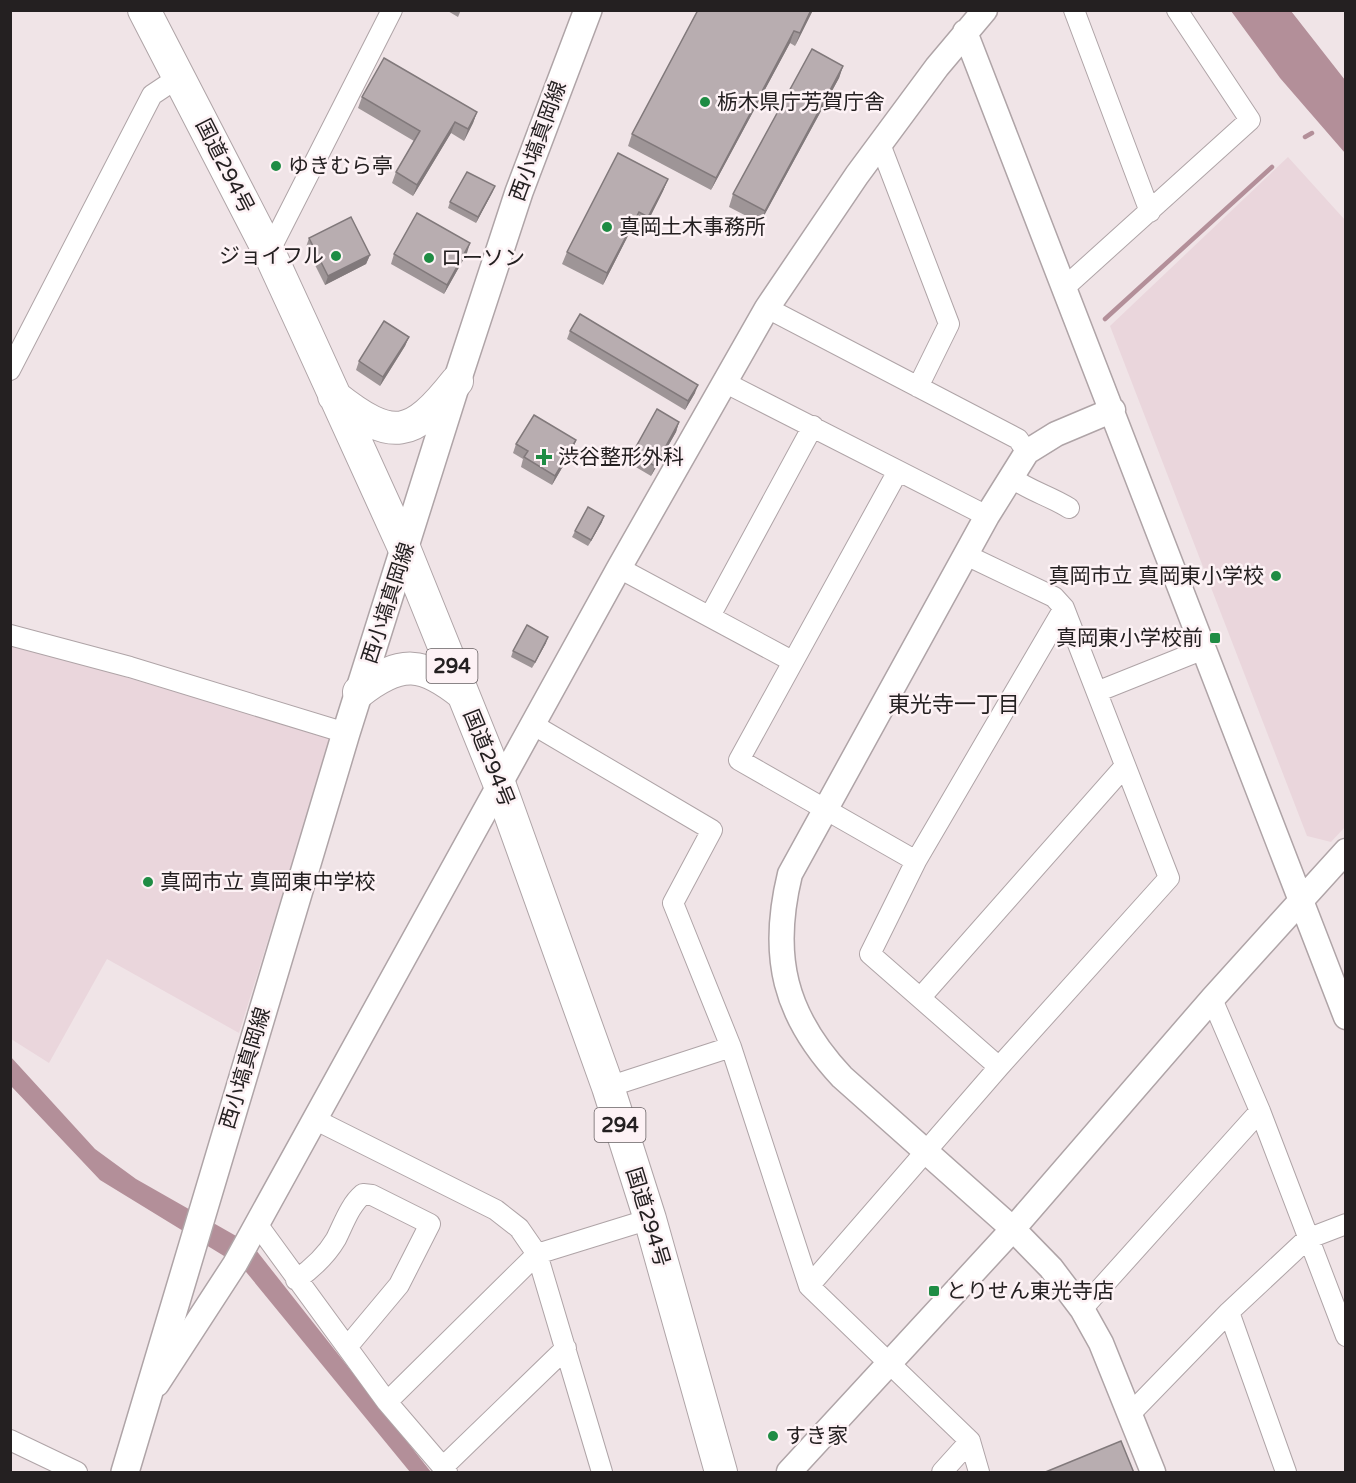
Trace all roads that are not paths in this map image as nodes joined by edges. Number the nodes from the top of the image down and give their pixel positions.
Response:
1 (144, 10) edge
2 (392, 10) edge
3 (588, 10) edge
4 (985, 10) edge
5 (1074, 10) edge
6 (1177, 10) edge
7 (965, 32) junction
8 (179, 77) junction
9 (880, 144) junction
10 (1150, 212) junction
11 (269, 252) junction
12 (1065, 287) junction
13 (767, 308) junction
14 (10, 370) edge
15 (457, 381) junction
16 (724, 382) junction
17 (918, 387) junction
18 (334, 396) junction
19 (1113, 410) junction
20 (813, 426) junction
21 (1027, 452) junction
22 (898, 471) junction
23 (1012, 478) junction
24 (1069, 508) dead end
25 (987, 516) junction
26 (405, 550) junction
27 (966, 555) junction
28 (619, 567) junction
29 (1064, 608) junction
30 (710, 616) junction
31 (10, 635) edge
32 (1204, 649) junction
33 (792, 662) junction
34 (1099, 691) junction
35 (359, 692) junction
36 (463, 694) junction
37 (532, 724) junction
38 (346, 733) junction
39 (1125, 766) junction
40 (499, 783) junction
41 (825, 808) junction
42 (1346, 851) edge
43 (916, 861) junction
44 (1300, 903) junction
45 (921, 997) junction
46 (1212, 999) junction
47 (1346, 1017) edge
48 (731, 1047) junction
49 (999, 1067) junction
50 (608, 1087) junction
51 (1260, 1111) junction
52 (314, 1119) junction
53 (926, 1152) junction
54 (650, 1219) junction
55 (257, 1224) junction
56 (1346, 1224) edge
57 (1013, 1229) junction
58 (1307, 1239) junction
59 (537, 1254) junction
60 (297, 1280) junction
61 (809, 1286) junction
62 (1082, 1309) junction
63 (1229, 1312) junction
64 (1346, 1336) edge
65 (348, 1346) junction
66 (566, 1348) junction
67 (889, 1363) junction
68 (387, 1402) junction
69 (143, 1410) junction
70 (1130, 1414) junction
71 (10, 1440) edge
72 (970, 1441) junction
73 (444, 1470) edge
74 (77, 1473) edge
75 (125, 1473) edge
76 (602, 1473) edge
77 (721, 1473) edge
78 (789, 1473) edge
79 (942, 1473) edge
80 (979, 1473) edge
81 (1153, 1473) edge
82 (1286, 1473) edge

1 - 8 highway, 国道294号 / 294
2 - 11 street
3 - 15 main road, 西小塙真岡線
4 - 7 street
5 - 10 street
6 - 10 street
7 - 9 street
7 - 12 street
8 - 11 highway, 国道294号 / 294
8 - 14 street
9 - 13 street
9 - 17 street
10 - 12 street
11 - 18 highway, 国道294号 / 294
12 - 19 street
13 - 16 street
13 - 17 street
15 - 18 highway
15 - 26 main road, 西小塙真岡線
16 - 20 street
16 - 28 street
17 - 21 street
18 - 26 highway, 国道294号 / 294
19 - 21 street
19 - 32 street
20 - 22 street
20 - 30 street
21 - 23 street
22 - 25 street
22 - 33 street
23 - 24 street
23 - 25 street
25 - 27 street
26 - 35 main road, 西小塙真岡線
26 - 36 highway, 国道294号 / 294
27 - 29 street
27 - 41 street
28 - 30 street
28 - 37 street
29 - 34 street
29 - 43 street
30 - 33 street
31 - 38 street
32 - 34 street
32 - 44 street
33 - 41 street
34 - 39 street
35 - 36 highway
35 - 38 main road, 西小塙真岡線
36 - 40 highway, 国道294号 / 294
37 - 40 street
37 - 48 street
38 - 69 main road, 西小塙真岡線
39 - 45 street
39 - 49 street
40 - 50 highway, 国道294号 / 294
40 - 52 street
41 - 43 street
41 - 53 street
42 - 44 street
43 - 45 street
44 - 46 street
44 - 47 street
45 - 49 street
46 - 51 street
46 - 57 street
48 - 50 street
48 - 61 street
49 - 53 street
50 - 54 highway, 国道294号 / 294
51 - 58 street
51 - 62 street
52 - 55 street
52 - 59 street
53 - 57 street
53 - 61 street
54 - 59 street
54 - 77 highway, 国道294号 / 294
55 - 60 street
55 - 69 street
56 - 58 street
57 - 62 street
57 - 67 street
58 - 63 street
58 - 64 street
59 - 66 street
59 - 68 street
60 - 65 street
60 - 65 street
61 - 67 street
62 - 70 street
63 - 70 street
63 - 82 street
65 - 68 street
66 - 73 street
66 - 76 street
67 - 72 street
67 - 78 street
68 - 73 street
69 - 75 main road
70 - 81 street
71 - 74 street
72 - 79 street
72 - 80 street

